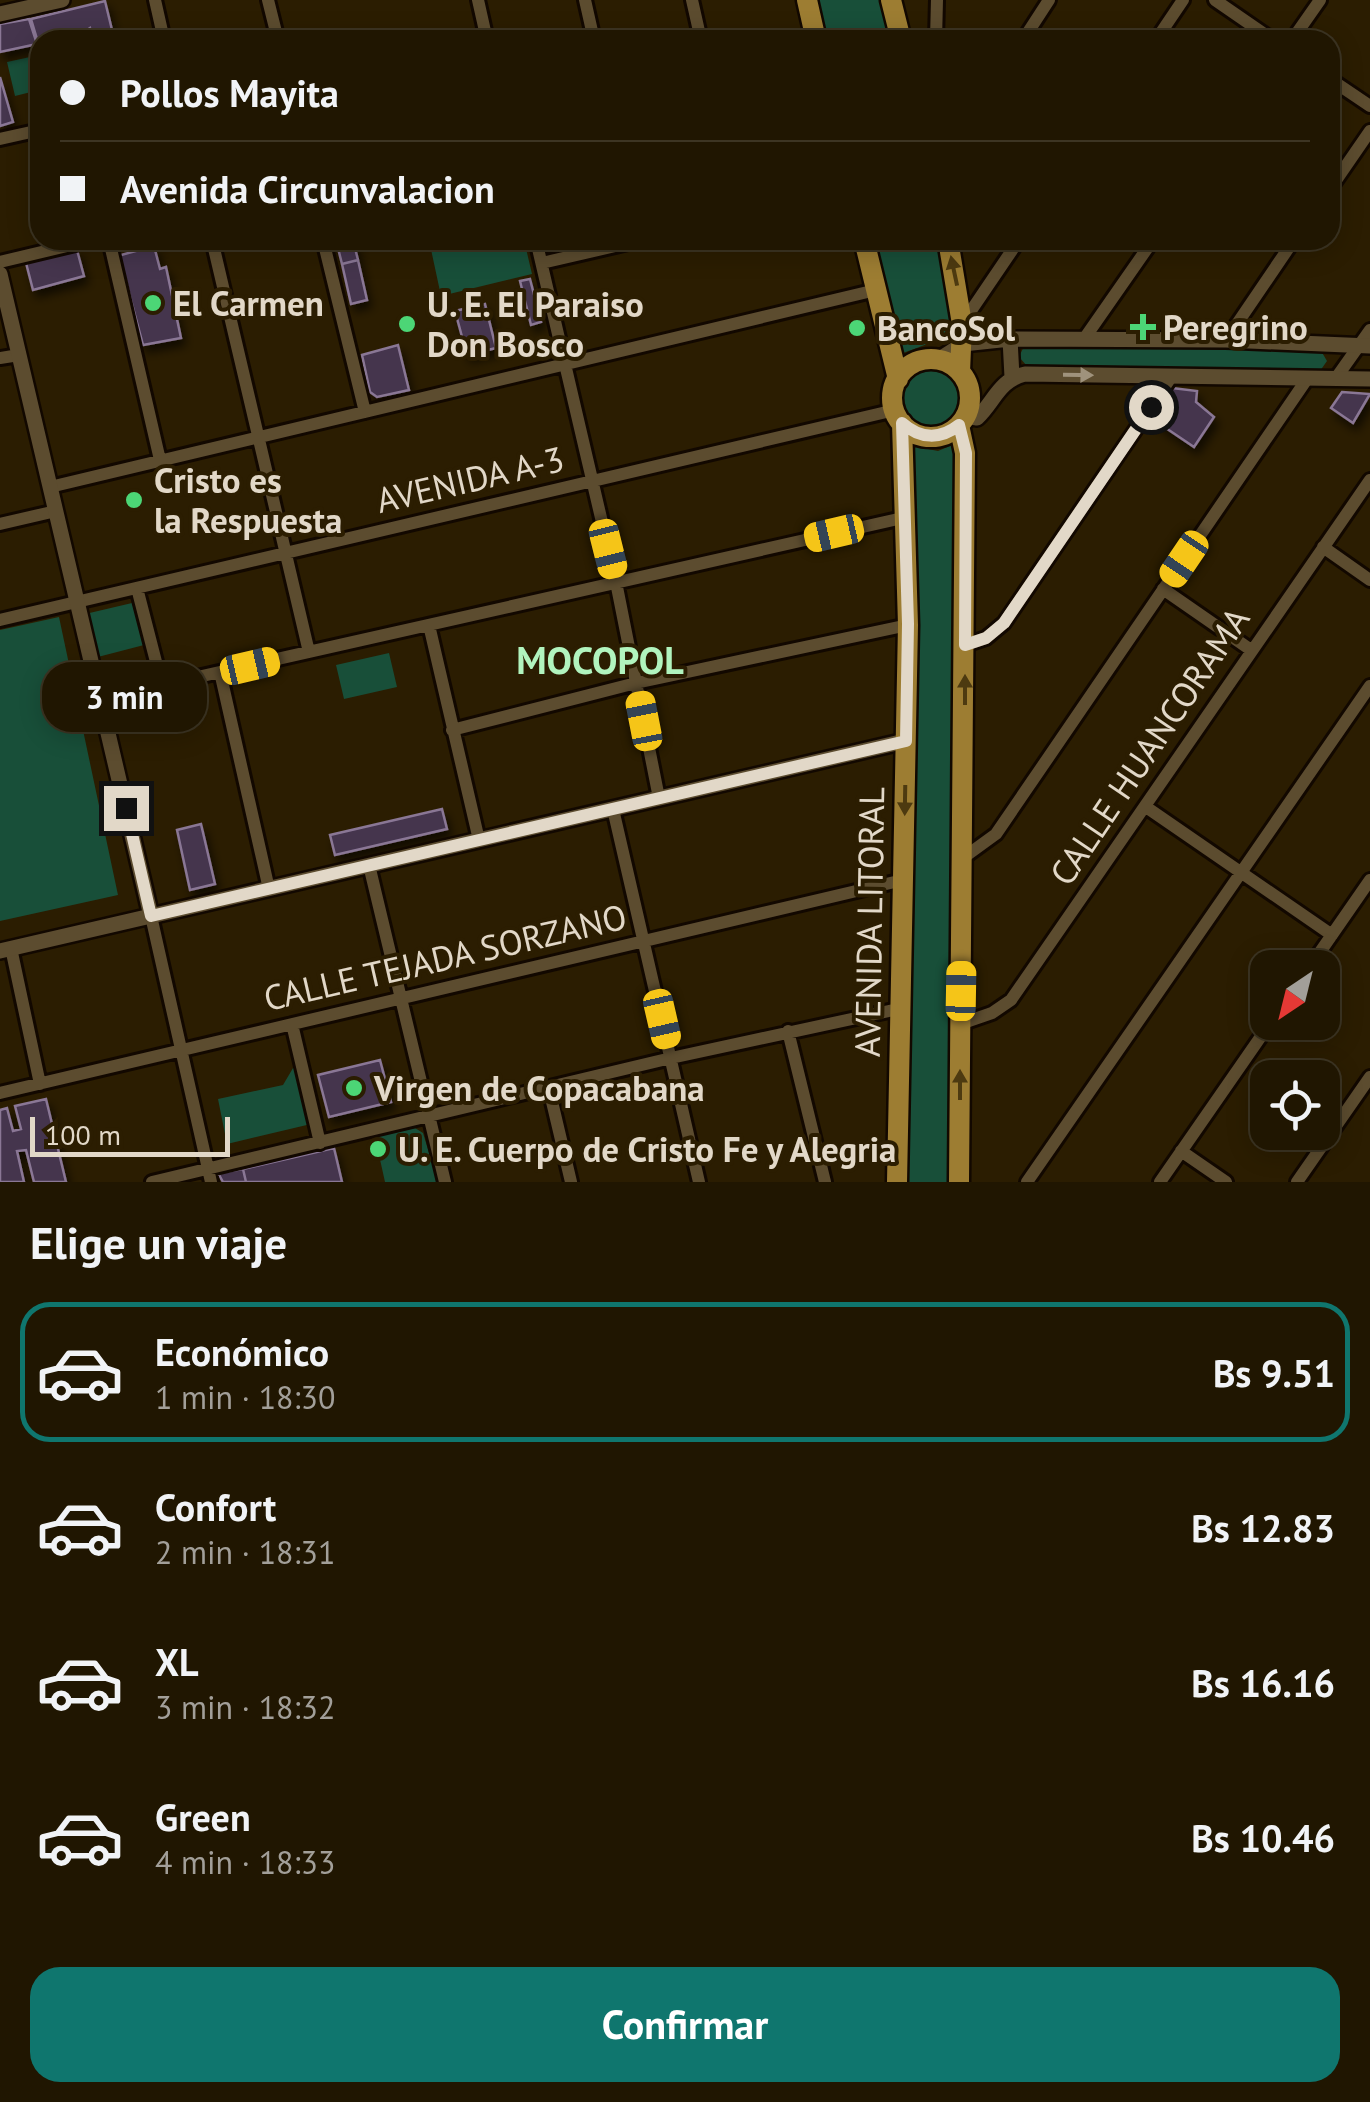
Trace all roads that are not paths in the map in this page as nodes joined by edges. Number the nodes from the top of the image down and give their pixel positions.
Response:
1 (154, 0) edge
2 (268, 0) edge
3 (478, 0) edge
4 (585, 0) edge
5 (692, 0) edge
6 (807, 0) edge
7 (891, 0) edge
8 (937, 0) edge
9 (1049, 0) edge
10 (1183, 0) edge
11 (1215, 0) edge
12 (1320, 0) edge
13 (54, 1) edge
14 (0, 14) edge
15 (162, 30) edge
16 (276, 30) edge
17 (484, 30) edge
18 (592, 30) edge
19 (699, 30) edge
20 (814, 30) edge
21 (898, 30) edge
22 (936, 30) edge
23 (1030, 30) edge
24 (1163, 30) edge
25 (1259, 30) edge
26 (1299, 30) edge
27 (1340, 85) edge
28 (1370, 106) edge
29 (1370, 131) edge
30 (30, 132) edge
31 (0, 139) edge
32 (1340, 174) edge
33 (50, 250) edge
34 (111, 250) edge
35 (214, 250) edge
36 (325, 250) edge
37 (539, 250) edge
38 (598, 250) edge
39 (866, 250) edge
40 (950, 250) edge
41 (1014, 250) edge
42 (1146, 250) edge
43 (1287, 250) edge
44 (0, 262) edge
45 (542, 263) junction
46 (0, 274) edge
47 (876, 290) junction
48 (1370, 330) edge
49 (963, 334) junction
50 (1010, 339) junction
51 (1084, 339) junction
52 (1226, 340) junction
53 (1365, 346) edge
54 (19, 354) junction
55 (0, 358) edge
56 (938, 360) junction
57 (564, 364) junction
58 (960, 372) junction
59 (1172, 376) junction
60 (1012, 378) junction
61 (1336, 378) junction
62 (1370, 378) edge
63 (898, 379) junction
64 (1307, 379) junction
65 (365, 412) junction
66 (898, 416) junction
67 (962, 420) junction
68 (258, 437) junction
69 (160, 460) junction
70 (1370, 480) edge
71 (592, 481) junction
72 (50, 487) junction
73 (56, 512) junction
74 (907, 517) junction
75 (0, 524) edge
76 (1323, 548) junction
77 (286, 553) junction
78 (1370, 580) edge
79 (616, 582) junction
80 (137, 588) junction
81 (1163, 589) junction
82 (78, 602) junction
83 (0, 620) edge
84 (908, 624) junction
85 (428, 625) junction
86 (965, 645) junction
87 (1251, 650) junction
88 (310, 652) junction
89 (220, 672) junction
90 (636, 683) junction
91 (162, 686) junction
92 (1370, 686) edge
93 (100, 699) junction
94 (452, 730) junction
95 (906, 741) junction
96 (659, 798) junction
97 (1146, 807) junction
98 (613, 809) junction
99 (478, 840) junction
100 (963, 858) junction
101 (368, 865) junction
102 (1240, 872) junction
103 (904, 880) junction
104 (1370, 880) edge
105 (268, 888) junction
106 (1364, 901) edge
107 (151, 916) junction
108 (1332, 935) junction
109 (644, 941) junction
110 (5, 950) edge
111 (1322, 950) edge
112 (401, 998) junction
113 (898, 1009) junction
114 (292, 1024) junction
115 (960, 1024) junction
116 (788, 1032) junction
117 (1258, 1040) edge
118 (183, 1050) junction
119 (671, 1058) junction
120 (1370, 1077) edge
121 (40, 1084) junction
122 (549, 1089) junction
123 (0, 1093) edge
124 (429, 1117) junction
125 (320, 1143) junction
126 (1181, 1151) junction
127 (210, 1176) edge
128 (152, 1182) edge
129 (444, 1182) edge
130 (571, 1182) edge
131 (700, 1182) edge
132 (825, 1182) edge
133 (897, 1182) edge
134 (960, 1182) edge
135 (1027, 1182) edge
136 (1160, 1182) edge
137 (1226, 1182) edge
138 (1297, 1182) edge

1 - 15 street
2 - 16 street
3 - 17 street
4 - 18 street
5 - 19 street
6 - 20 main road
7 - 21 main road
8 - 22 street
9 - 23 street
10 - 24 street
11 - 25 street
12 - 26 street
13 - 14 street
27 - 28 street
29 - 32 street
30 - 31 street
33 - 44 street
34 - 69 street
35 - 68 street
36 - 65 street
37 - 45 street
38 - 45 street
39 - 47 main road
49 -> 40 main road
41 - 49 street
42 - 51 street
43 - 52 street
45 - 57 street
46 - 54 street
47 - 57 street
47 - 63 main road
48 - 53 street
49 - 50 street
49 - 56 street
49 - 58 main road
50 - 51 street
50 - 60 street
51 - 52 street
52 - 53 street
53 - 61 street
54 - 55 street
54 - 72 street
56 - 58 main road
56 - 63 main road
57 - 65 street
57 - 71 street
58 - 67 main road
60 -> 59 street
59 - 64 street
59 - 86 street
60 - 67 street
61 - 62 street
61 - 64 street
63 - 66 main road
64 - 81 street
65 - 68 street
66 - 67 main road
66 - 71 street, AVENIDA A-3
66 - 74 main road, AVENIDA LITORAL
67 - 86 main road
68 - 69 street
68 - 77 street
69 - 72 street
70 - 76 street, CALLE HUANCORAMA
71 - 77 street, AVENIDA A-3
71 - 79 street
72 - 73 street
73 - 75 street
73 - 82 street
74 - 79 street
74 - 84 main road, AVENIDA LITORAL
76 - 78 street
76 - 87 street, CALLE HUANCORAMA
77 - 80 street, AVENIDA A-3
77 - 88 street
79 - 85 street
79 - 90 street
80 - 82 street, AVENIDA A-3
80 - 91 street
81 - 87 street
81 - 100 street
82 - 83 street, AVENIDA A-3
82 - 93 street
84 - 90 street
84 - 95 main road, AVENIDA LITORAL
85 - 88 street
85 - 94 street
100 -> 86 main road
87 - 97 street, CALLE HUANCORAMA
88 - 89 street
89 - 91 street
89 - 105 street
90 - 94 street
90 - 96 street
91 - 93 street
92 - 102 street
93 - 107 street
94 - 99 street
95 - 96 street
95 -> 103 main road, AVENIDA LITORAL
96 - 98 street
97 - 102 street
97 - 115 street, CALLE HUANCORAMA
98 - 99 street
98 - 109 street
99 - 101 street
100 - 115 main road
101 - 105 street
101 - 112 street
102 - 108 street
102 - 135 street
103 - 109 street, CALLE TEJADA SORZANO
103 - 113 main road, AVENIDA LITORAL
104 - 106 street
105 - 107 street
106 - 108 street
107 - 110 street
107 - 118 street
108 - 111 street
109 - 112 street, CALLE TEJADA SORZANO
109 - 119 street
110 - 121 street
112 - 114 street, CALLE TEJADA SORZANO
112 - 124 street
113 - 116 street
113 - 133 main road, AVENIDA LITORAL
114 - 118 street, CALLE TEJADA SORZANO
114 - 125 street
134 -> 115 main road
116 - 119 street
116 - 132 street
117 - 126 street
118 - 121 street, CALLE TEJADA SORZANO
118 - 127 street
119 - 122 street
119 - 131 street
120 - 138 street
121 - 123 street, CALLE TEJADA SORZANO
122 - 124 street
122 - 130 street
124 - 125 street
124 - 129 street
125 - 127 street
126 - 136 street
126 - 137 street
127 - 128 street

